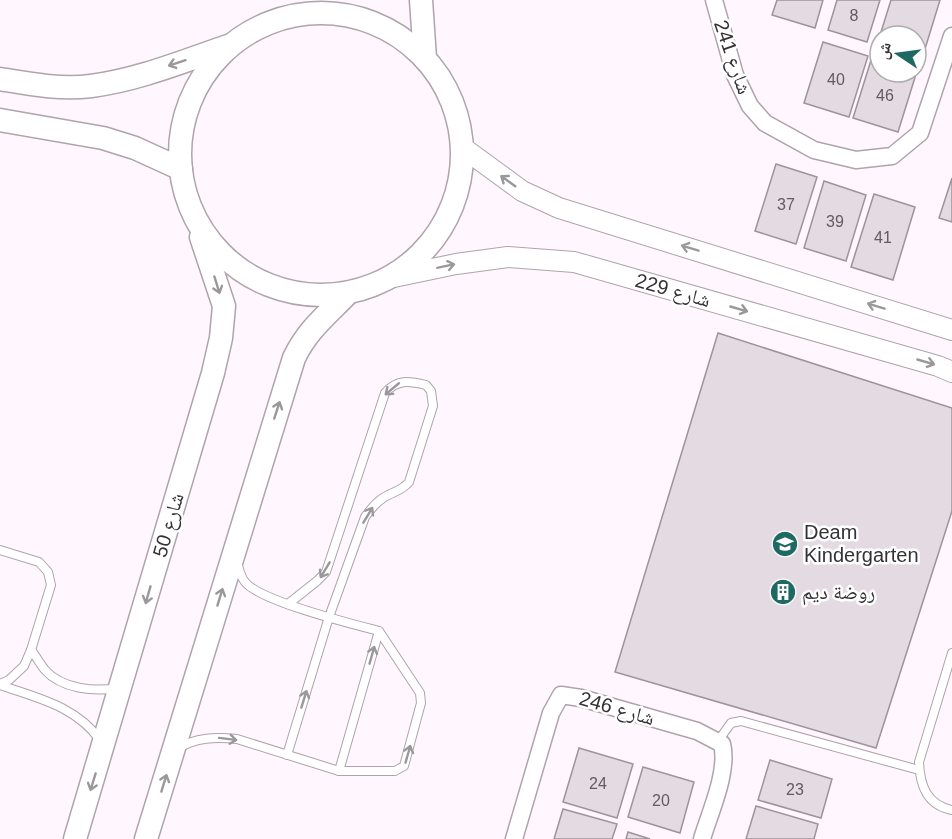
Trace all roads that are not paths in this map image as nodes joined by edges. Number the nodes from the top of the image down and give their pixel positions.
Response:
1 (304, 0) edge
2 (421, 0) edge
3 (714, 0) edge
4 (284, 18) junction
5 (952, 36) edge
6 (232, 45) junction
7 (425, 58) junction
8 (0, 80) edge
9 (0, 120) edge
10 (462, 147) junction
11 (181, 169) junction
12 (191, 210) junction
13 (389, 278) junction
14 (348, 293) junction
15 (952, 330) edge
16 (952, 372) edge
17 (235, 549) junction
18 (0, 550) edge
19 (288, 604) junction
20 (329, 617) junction
21 (379, 631) junction
22 (31, 650) junction
23 (952, 653) edge
24 (0, 685) edge
25 (122, 687) junction
26 (718, 741) junction
27 (103, 746) junction
28 (173, 752) junction
29 (287, 755) junction
30 (920, 770) junction
31 (339, 771) junction
32 (952, 810) edge
33 (75, 839) edge
34 (146, 839) edge
35 (514, 839) edge
36 (702, 839) edge

1 - 4 main road
2 - 7 main road
3 - 5 street, شارع 241
4 - 6 main road
4 - 7 main road
6 -> 8 main road
6 - 11 main road
7 - 10 main road
9 - 11 main road
10 - 13 main road
15 -> 10 street
11 - 12 main road
12 - 14 main road
12 -> 25 main road, شارع 50
13 - 14 main road
13 -> 16 street, شارع 229
17 -> 14 main road
17 - 19 lane
28 -> 17 main road
18 - 22 lane
19 - 20 lane
20 -> 19 lane
20 - 21 lane
29 -> 20 lane
31 -> 21 lane
31 -> 21 lane
22 - 24 lane
22 - 25 lane
23 - 30 lane
24 - 27 lane
25 - 27 main road, شارع 50
26 - 30 lane
26 - 35 street, شارع 246
26 - 36 street
27 -> 33 main road, شارع 50
28 -> 29 lane
34 -> 28 main road
29 - 31 lane
30 - 32 lane

